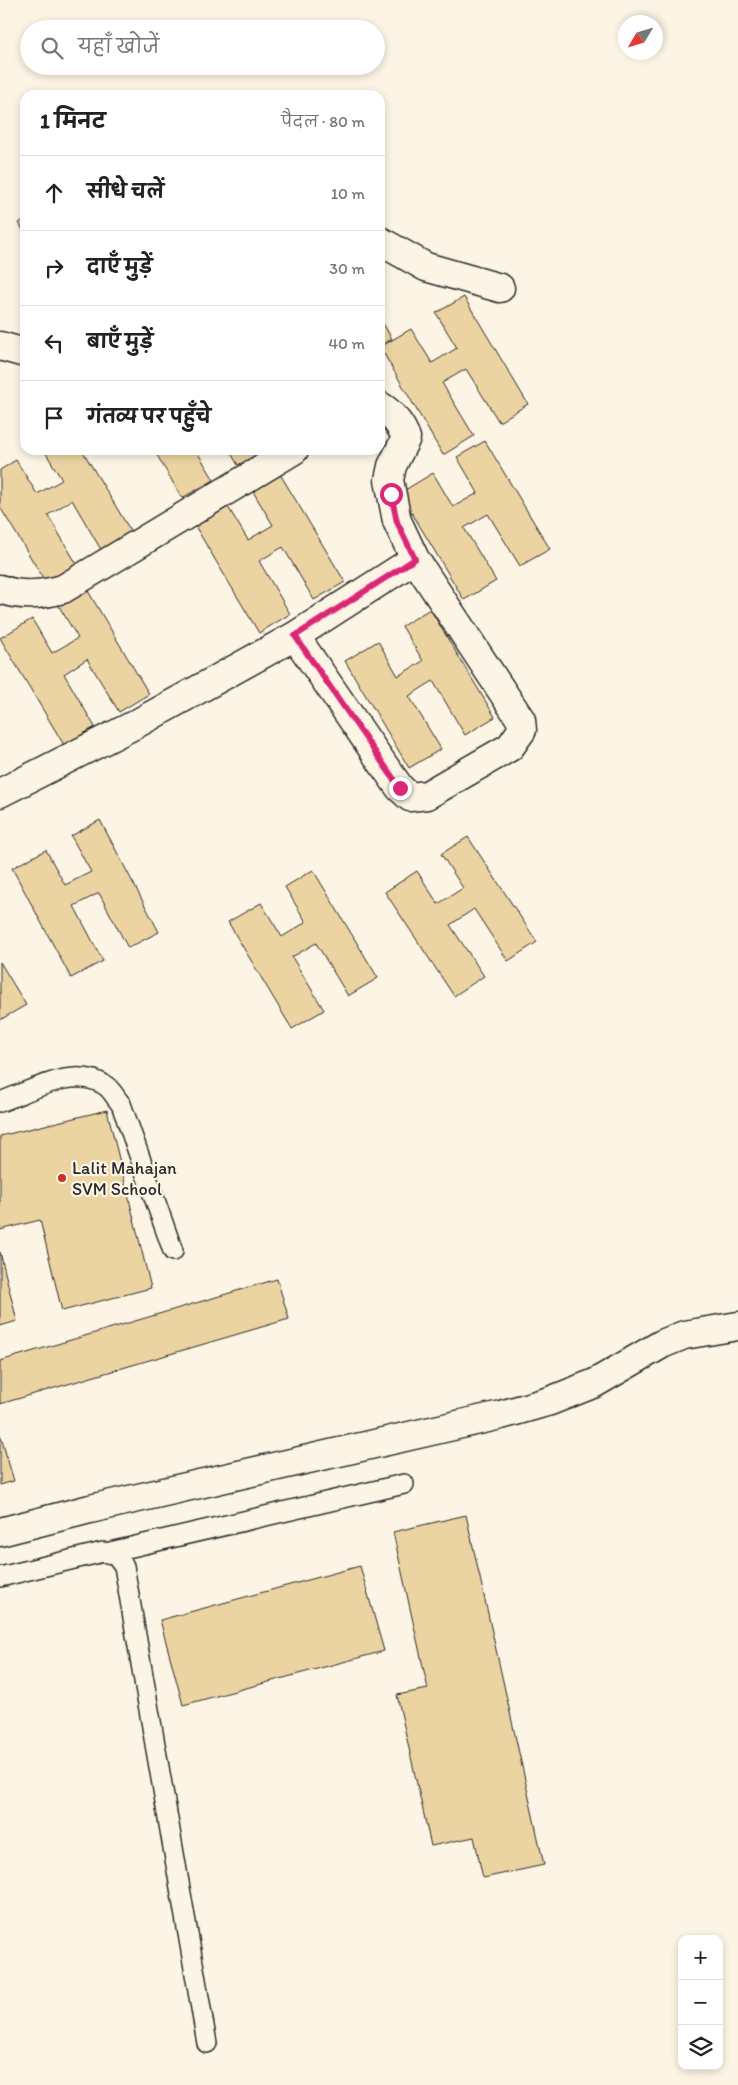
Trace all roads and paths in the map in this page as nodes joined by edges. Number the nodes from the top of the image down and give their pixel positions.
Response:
1 (385, 244) edge
2 (500, 288) dead end
3 (0, 346) edge
4 (20, 352) edge
5 (385, 409) edge
6 (286, 455) edge
7 (415, 559) junction
8 (0, 589) edge
9 (295, 636) junction
10 (0, 793) edge
11 (0, 1102) edge
12 (173, 1251) dead end
13 (738, 1326) edge
14 (404, 1484) dead end
15 (0, 1532) edge
16 (110, 1552) junction
17 (0, 1577) edge
18 (207, 2043) dead end

1 - 2 street
3 - 4 street
5 - 7 street
6 - 8 street
7 - 9 street
7 - 9 street
9 - 10 street
11 - 12 lane
13 - 15 street
14 - 16 lane
16 - 17 lane
16 - 18 lane

